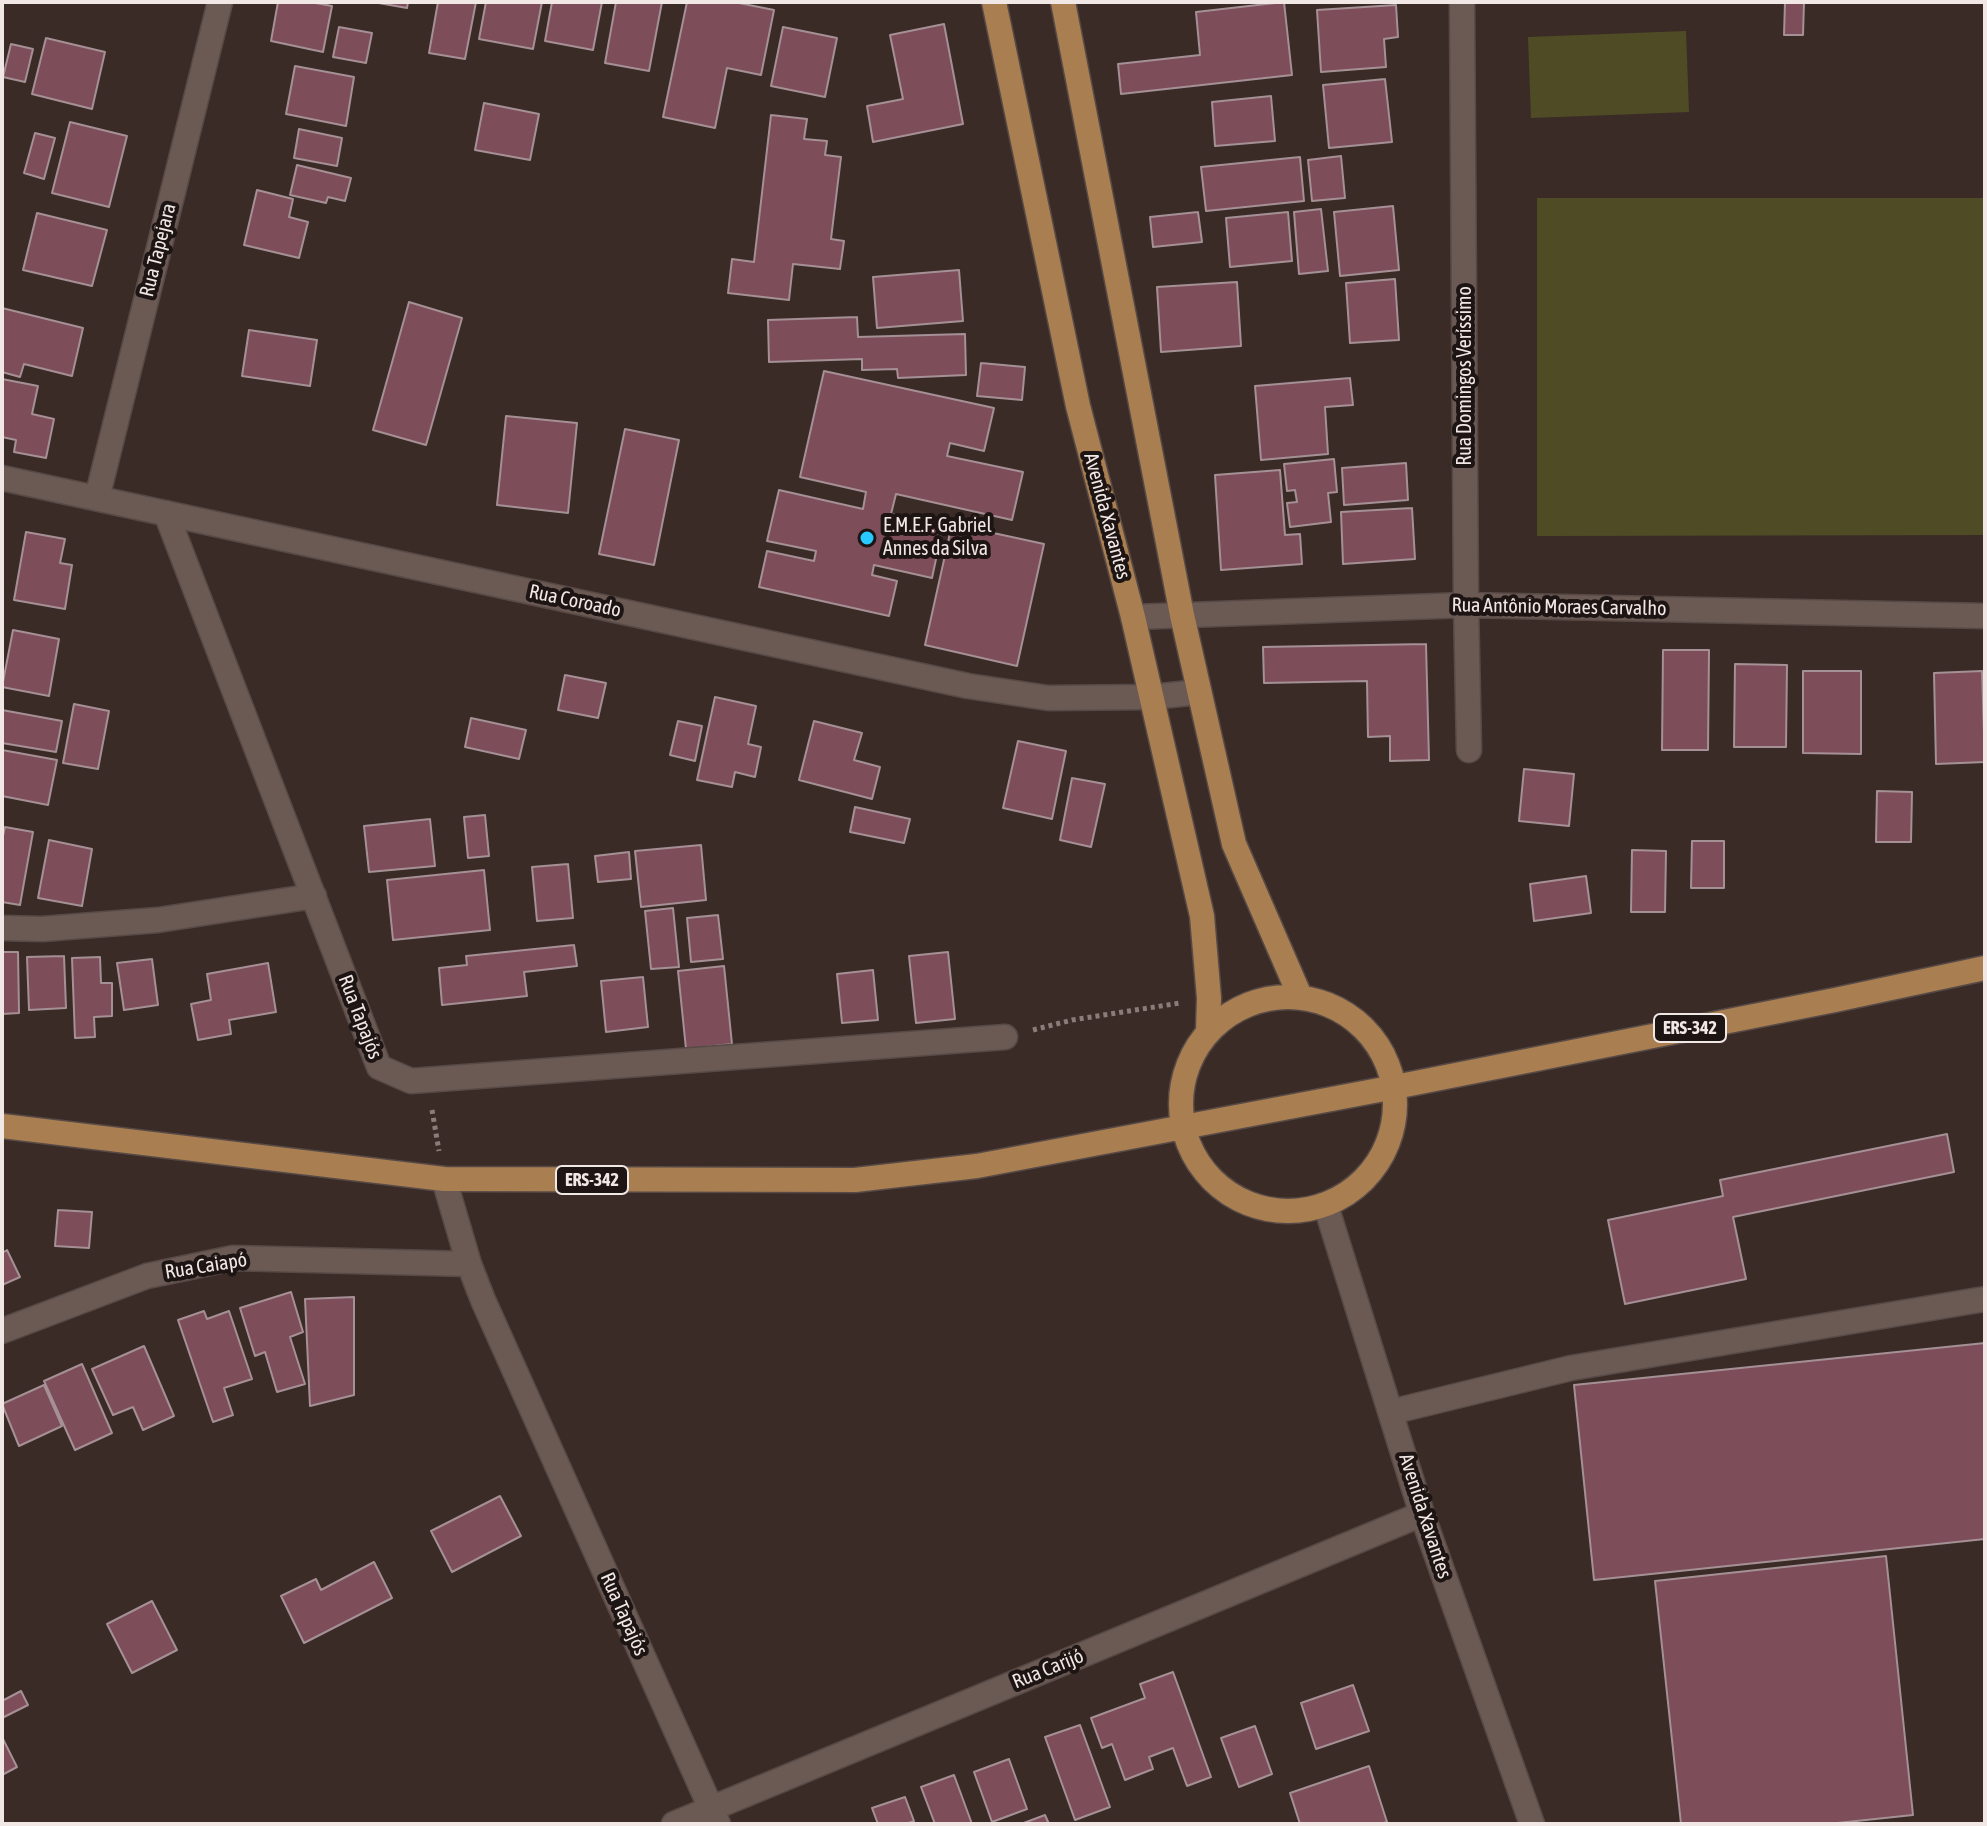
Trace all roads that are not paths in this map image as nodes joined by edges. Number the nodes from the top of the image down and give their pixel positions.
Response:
1 (220, 2) edge
2 (994, 2) edge
3 (1063, 2) edge
4 (1462, 2) edge
5 (3, 483) edge
6 (97, 498) junction
7 (166, 513) junction
8 (1466, 605) junction
9 (1182, 615) junction
10 (1985, 616) edge
11 (1133, 617) junction
12 (1199, 692) junction
13 (1152, 697) junction
14 (1469, 750) dead end
15 (314, 896) junction
16 (2, 928) edge
17 (1985, 968) edge
18 (1300, 996) junction
19 (1208, 1031) junction
20 (1005, 1037) road end
21 (1395, 1087) junction
22 (2, 1126) edge
23 (1182, 1128) junction
24 (444, 1179) junction
25 (1326, 1206) junction
26 (469, 1264) junction
27 (1985, 1299) edge
28 (2, 1331) edge
29 (1391, 1412) junction
30 (1422, 1514) junction
31 (715, 1816) edge
32 (674, 1824) edge
33 (1532, 1824) edge

1 - 6 street, Rua Tapejara
2 - 11 main road, Avenida Xavantes
3 - 9 main road
4 - 8 street, Rua Domingos Veríssimo
5 - 6 street, Rua Coroado
6 - 7 street, Rua Coroado
7 - 13 street, Rua Coroado
7 - 15 street, Rua Tapajós
8 - 9 street, Rua Antônio Moraes Carvalho
8 - 10 street, Rua Antônio Moraes Carvalho
8 - 14 street, Rua Domingos Veríssimo
9 - 11 street, Rua Antônio Moraes Carvalho
9 - 12 main road
11 - 13 main road, Avenida Xavantes
12 - 13 street, Rua Coroado
12 - 18 main road
13 - 19 main road, Avenida Xavantes
15 - 16 street
15 - 20 street, Rua Tapajós
17 - 21 main road, ERS-342
18 - 19 main road, Avenida Xavantes
18 - 21 main road, Avenida Xavantes
19 - 23 main road, Avenida Xavantes
21 - 23 main road, ERS-342
21 - 25 main road, Avenida Xavantes
22 - 24 main road, ERS-342
23 - 24 main road, ERS-342
23 - 25 main road, Avenida Xavantes
24 - 26 street, Rua Tapajós
25 - 29 street, Avenida Xavantes
26 - 28 street, Rua Caiapó
26 - 31 street, Rua Tapajós
27 - 29 street
29 - 30 street, Avenida Xavantes
30 - 31 street, Rua Carijó
30 - 33 street, Avenida Xavantes
31 - 32 street, Rua Carijó

